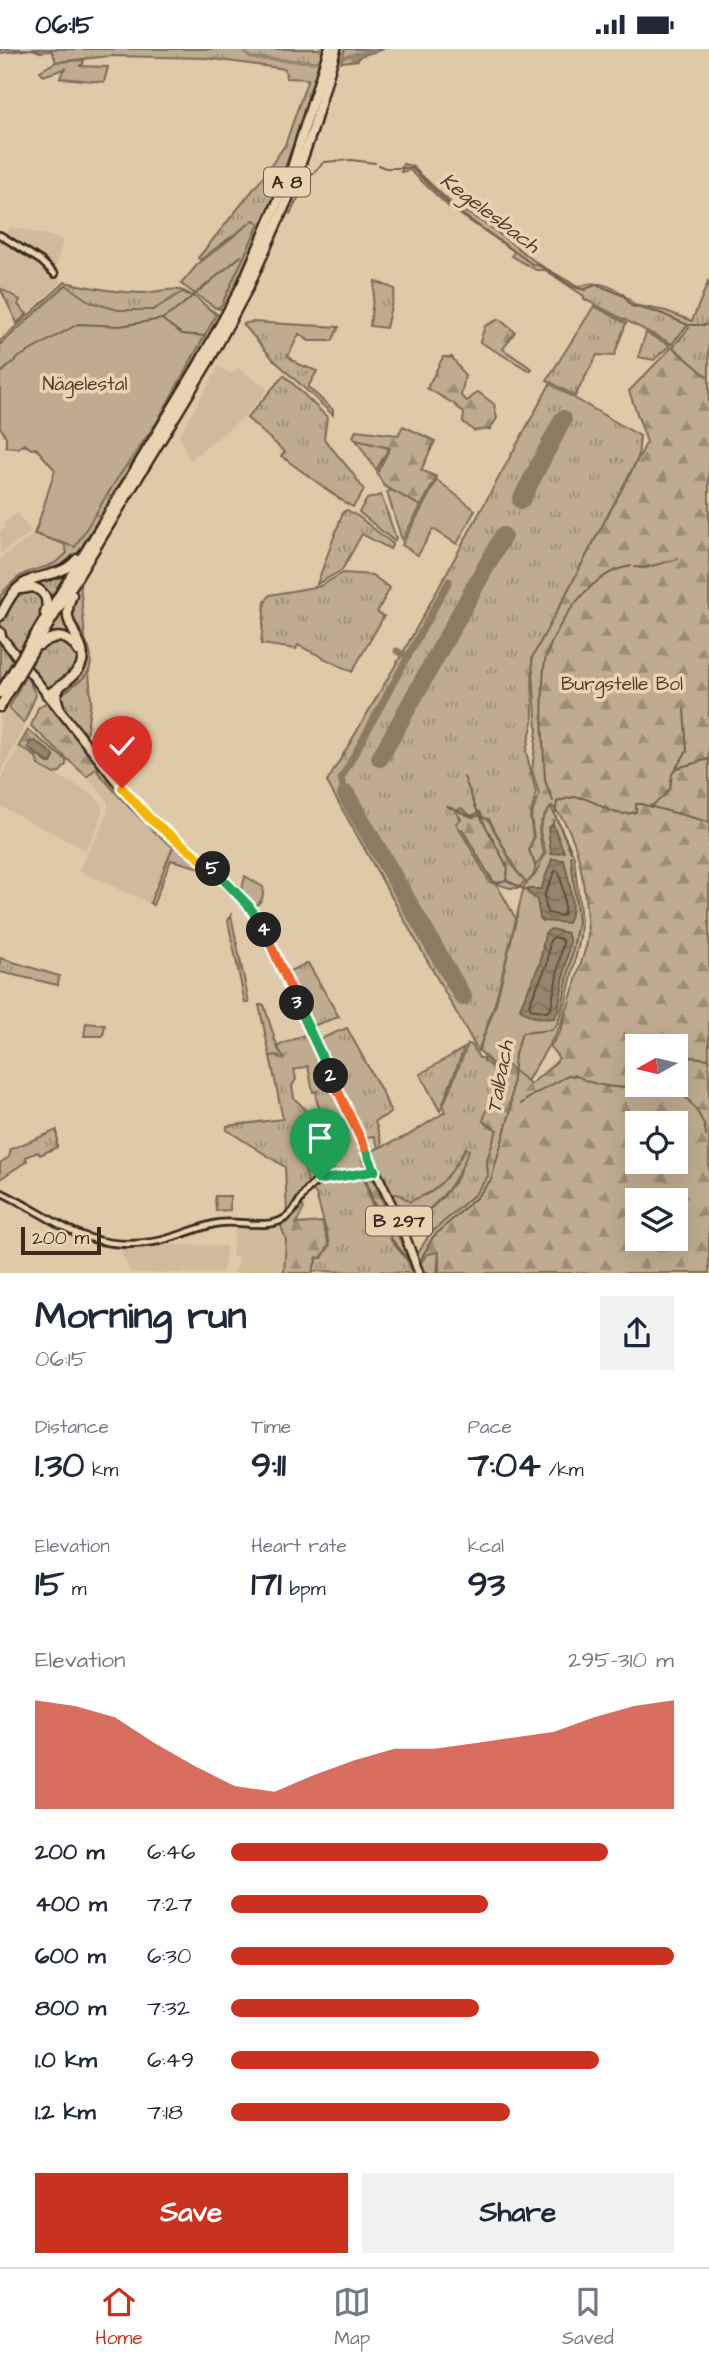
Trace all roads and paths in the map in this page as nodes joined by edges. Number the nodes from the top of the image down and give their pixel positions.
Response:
1 (329, 49) edge
2 (336, 49) edge
3 (0, 235) edge
4 (55, 274) dead end
5 (232, 310) junction
6 (225, 324) junction
7 (84, 554) junction
8 (75, 582) junction
9 (13, 595) junction
10 (0, 616) edge
11 (41, 625) junction
12 (0, 634) edge
13 (29, 652) junction
14 (16, 673) junction
15 (75, 673) junction
16 (60, 686) junction
17 (0, 693) edge
18 (47, 695) junction
19 (0, 707) edge
20 (60, 710) junction
21 (375, 1171) junction
22 (0, 1192) edge
23 (419, 1273) edge

1 - 5 highway, A 8
2 - 5 highway, A 8
3 - 4 street
5 - 6 highway, A 8
6 - 7 highway, A 8
6 - 8 highway, A 8
7 - 9 highway
7 - 11 highway, A 8
8 - 13 highway, A 8
8 - 15 highway
9 - 10 highway
9 - 11 highway
11 - 13 highway, A 8
12 - 18 main road, B 297
13 - 14 highway, A 8, bridge
13 - 15 highway
14 - 17 highway, A 8
14 - 19 highway, A 8
15 - 16 highway
16 - 18 highway
16 - 20 highway
18 - 20 main road, B 297
20 - 21 main road, B 297
21 - 22 street
21 - 23 main road, B 297

